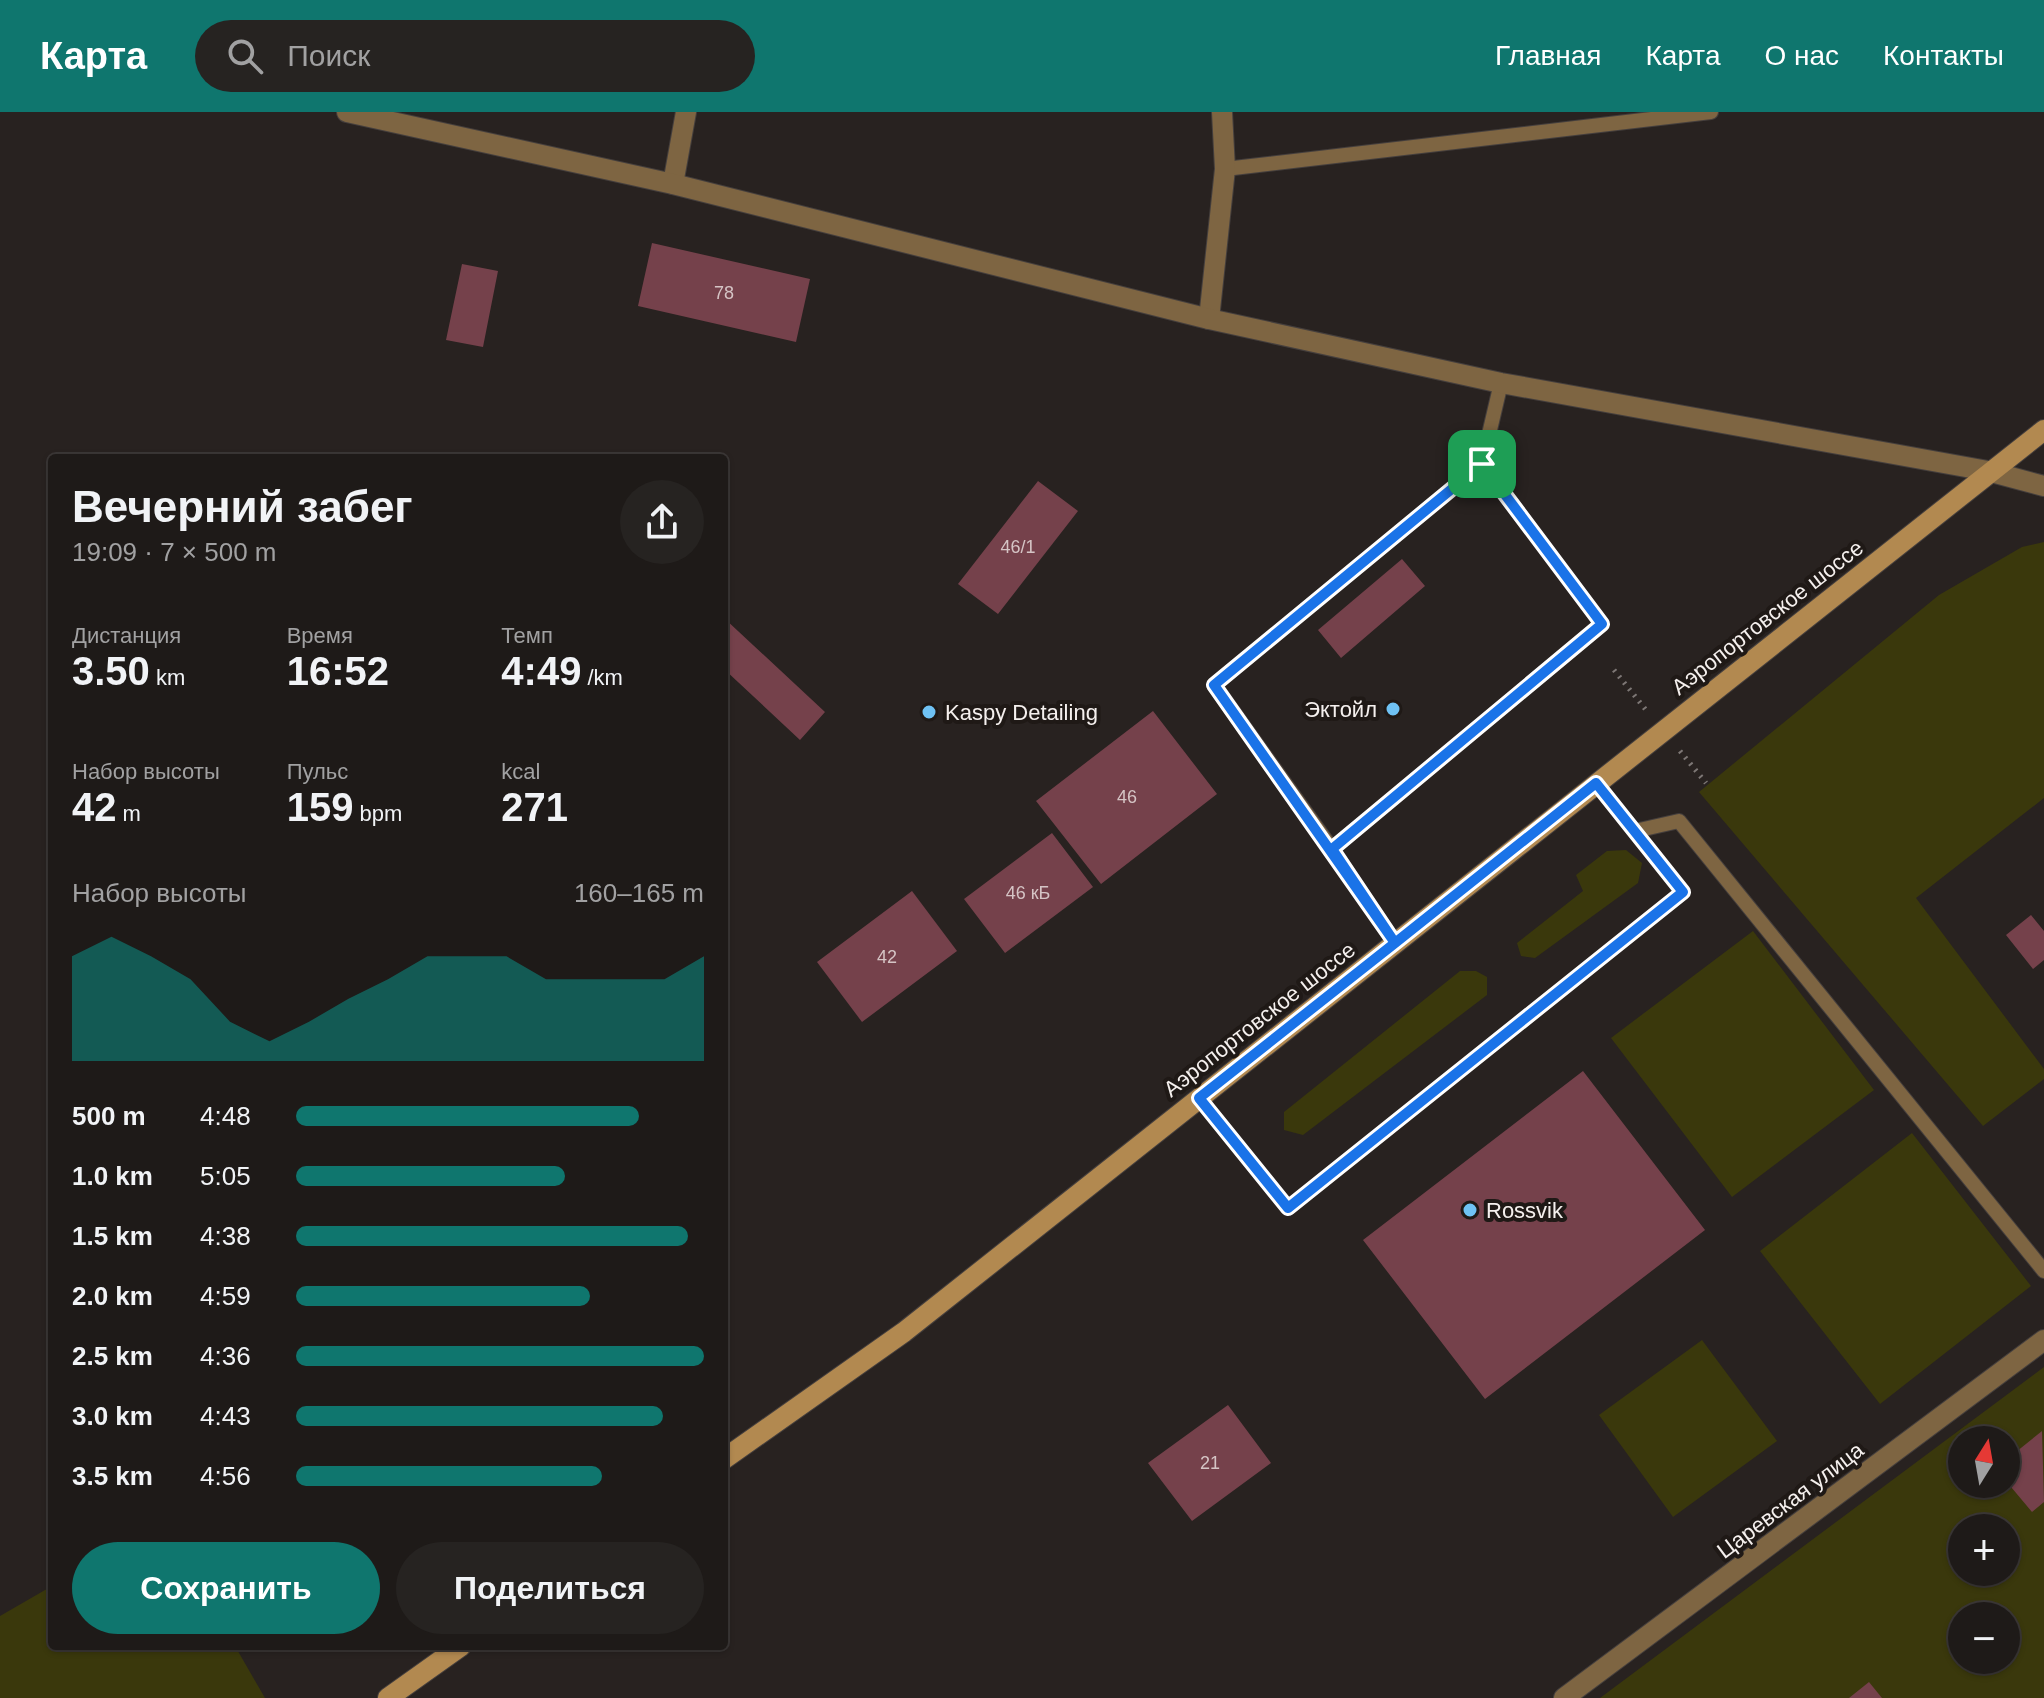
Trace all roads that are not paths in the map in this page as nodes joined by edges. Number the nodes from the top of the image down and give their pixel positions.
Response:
1 (347, 112) edge
2 (686, 112) edge
3 (1222, 112) edge
4 (1709, 112) edge
5 (1225, 169) junction
6 (673, 184) junction
7 (1209, 319) junction
8 (1501, 383) junction
9 (2044, 430) edge
10 (1482, 464) junction
11 (1988, 471) junction
12 (2044, 486) edge
13 (1596, 783) junction
14 (1635, 831) junction
15 (1332, 849) junction
16 (1395, 943) junction
17 (1199, 1098) junction
18 (2044, 1271) edge
19 (2044, 1340) edge
20 (728, 1456) edge
21 (455, 1650) edge
22 (388, 1698) edge
23 (1564, 1698) edge

1 - 6 street
2 - 6 street
3 - 5 street
4 - 5 lane
5 - 7 street
6 - 7 street
7 - 8 street
8 - 10 lane
8 - 11 street
9 - 11 main road, Аэропортовское шоссе
10 - 15 lane
10 - 15 lane
11 - 12 street
11 - 13 main road, Аэропортовское шоссе
13 - 14 lane
13 - 16 main road, Аэропортовское шоссе
14 - 17 lane
14 - 18 lane
15 - 16 lane
16 - 17 main road, Аэропортовское шоссе
17 - 20 main road, Аэропортовское шоссе
19 - 23 street, Царевская улица
21 - 22 main road

